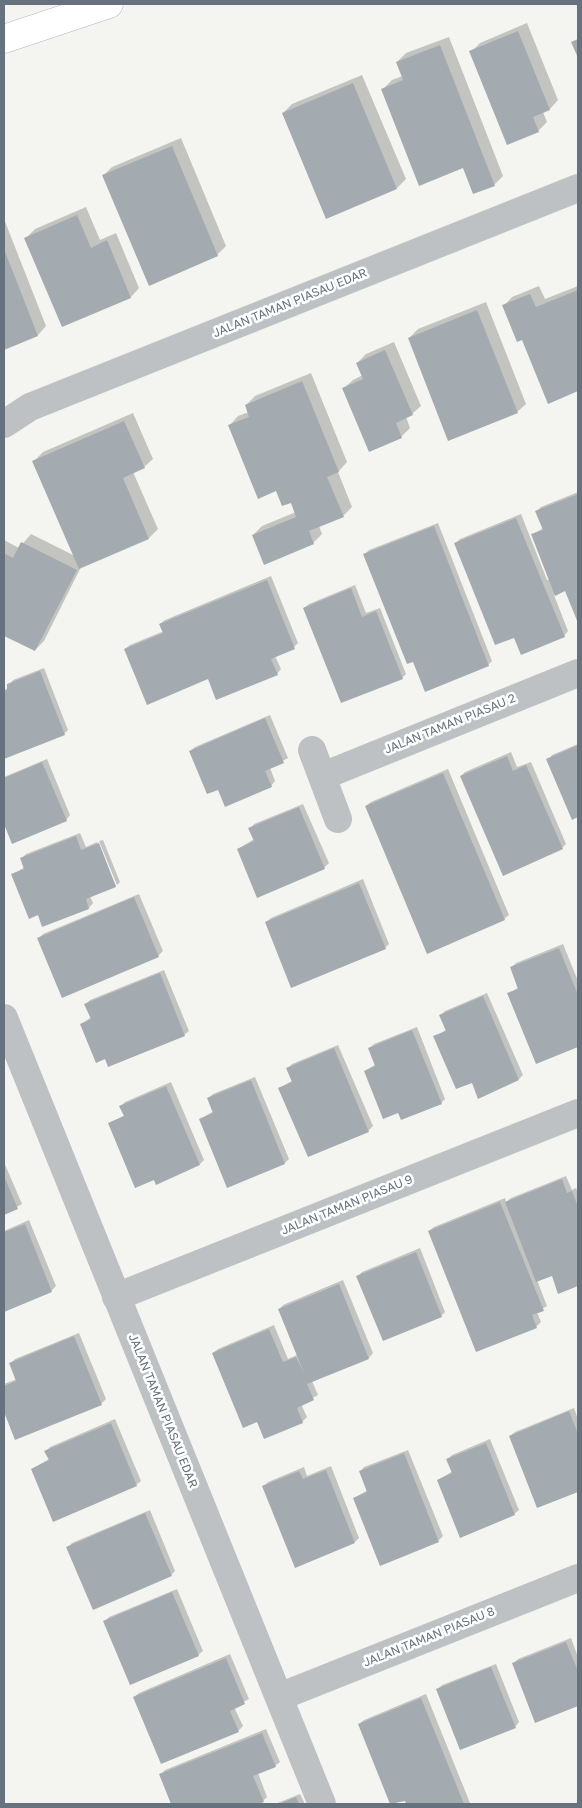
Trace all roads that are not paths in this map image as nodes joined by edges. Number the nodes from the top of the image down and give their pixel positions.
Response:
1 (109, 4) edge
2 (65, 10) edge
3 (4, 39) edge
4 (578, 188) edge
5 (4, 424) edge
6 (578, 673) edge
7 (312, 750) dead end
8 (323, 776) junction
9 (338, 819) dead end
10 (4, 1018) edge
11 (578, 1113) edge
12 (116, 1297) junction
13 (578, 1578) edge
14 (279, 1697) junction
15 (322, 1804) edge

1 - 2 street
2 - 3 street
4 - 5 street, JALAN TAMAN PIASAU EDAR
6 - 8 street, JALAN TAMAN PIASAU 2
7 - 8 street
8 - 9 street
10 - 12 street, JALAN TAMAN PIASAU EDAR
11 - 12 street, JALAN TAMAN PIASAU 9
12 - 14 street, JALAN TAMAN PIASAU EDAR
13 - 14 street, JALAN TAMAN PIASAU 8
14 - 15 street, JALAN TAMAN PIASAU EDAR

